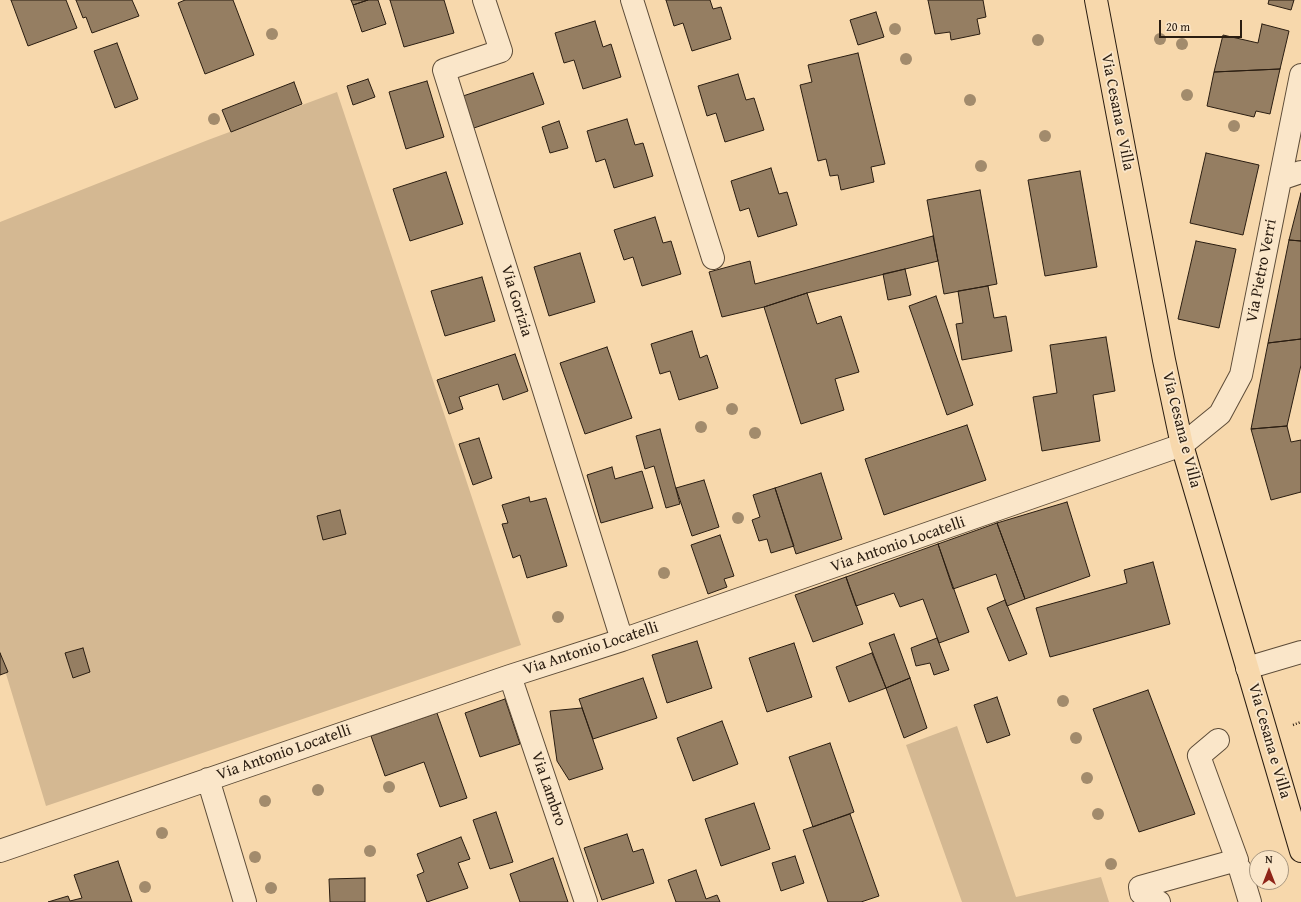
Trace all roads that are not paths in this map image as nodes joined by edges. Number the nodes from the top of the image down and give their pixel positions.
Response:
1 (484, 0) edge
2 (632, 0) edge
3 (1096, 0) edge
4 (1301, 75) edge
5 (1301, 172) edge
6 (1280, 179) junction
7 (713, 258) dead end
8 (1182, 446) junction
9 (622, 640) junction
10 (1301, 652) edge
11 (1247, 668) junction
12 (510, 676) junction
13 (1218, 740) dead end
14 (208, 779) junction
15 (0, 851) edge
16 (1301, 851) edge
17 (1240, 868) dead end
18 (245, 902) edge
19 (586, 902) edge
20 (1159, 902) edge
21 (1250, 902) edge

1 - 9 street, Via Gorizia
2 - 7 street
3 - 8 main road, Via Cesana e Villa
4 - 6 street, Via Pietro Verri
5 - 6 street
6 - 8 street, Via Pietro Verri
8 - 9 street, Via Antonio Locatelli
8 - 11 main road, Via Cesana e Villa
9 - 12 street, Via Antonio Locatelli
10 - 11 street
11 - 16 main road, Via Cesana e Villa
12 - 14 street, Via Antonio Locatelli
12 - 19 street, Via Lambro
13 - 20 street
14 - 15 street, Via Antonio Locatelli
14 - 18 street
17 - 21 street

